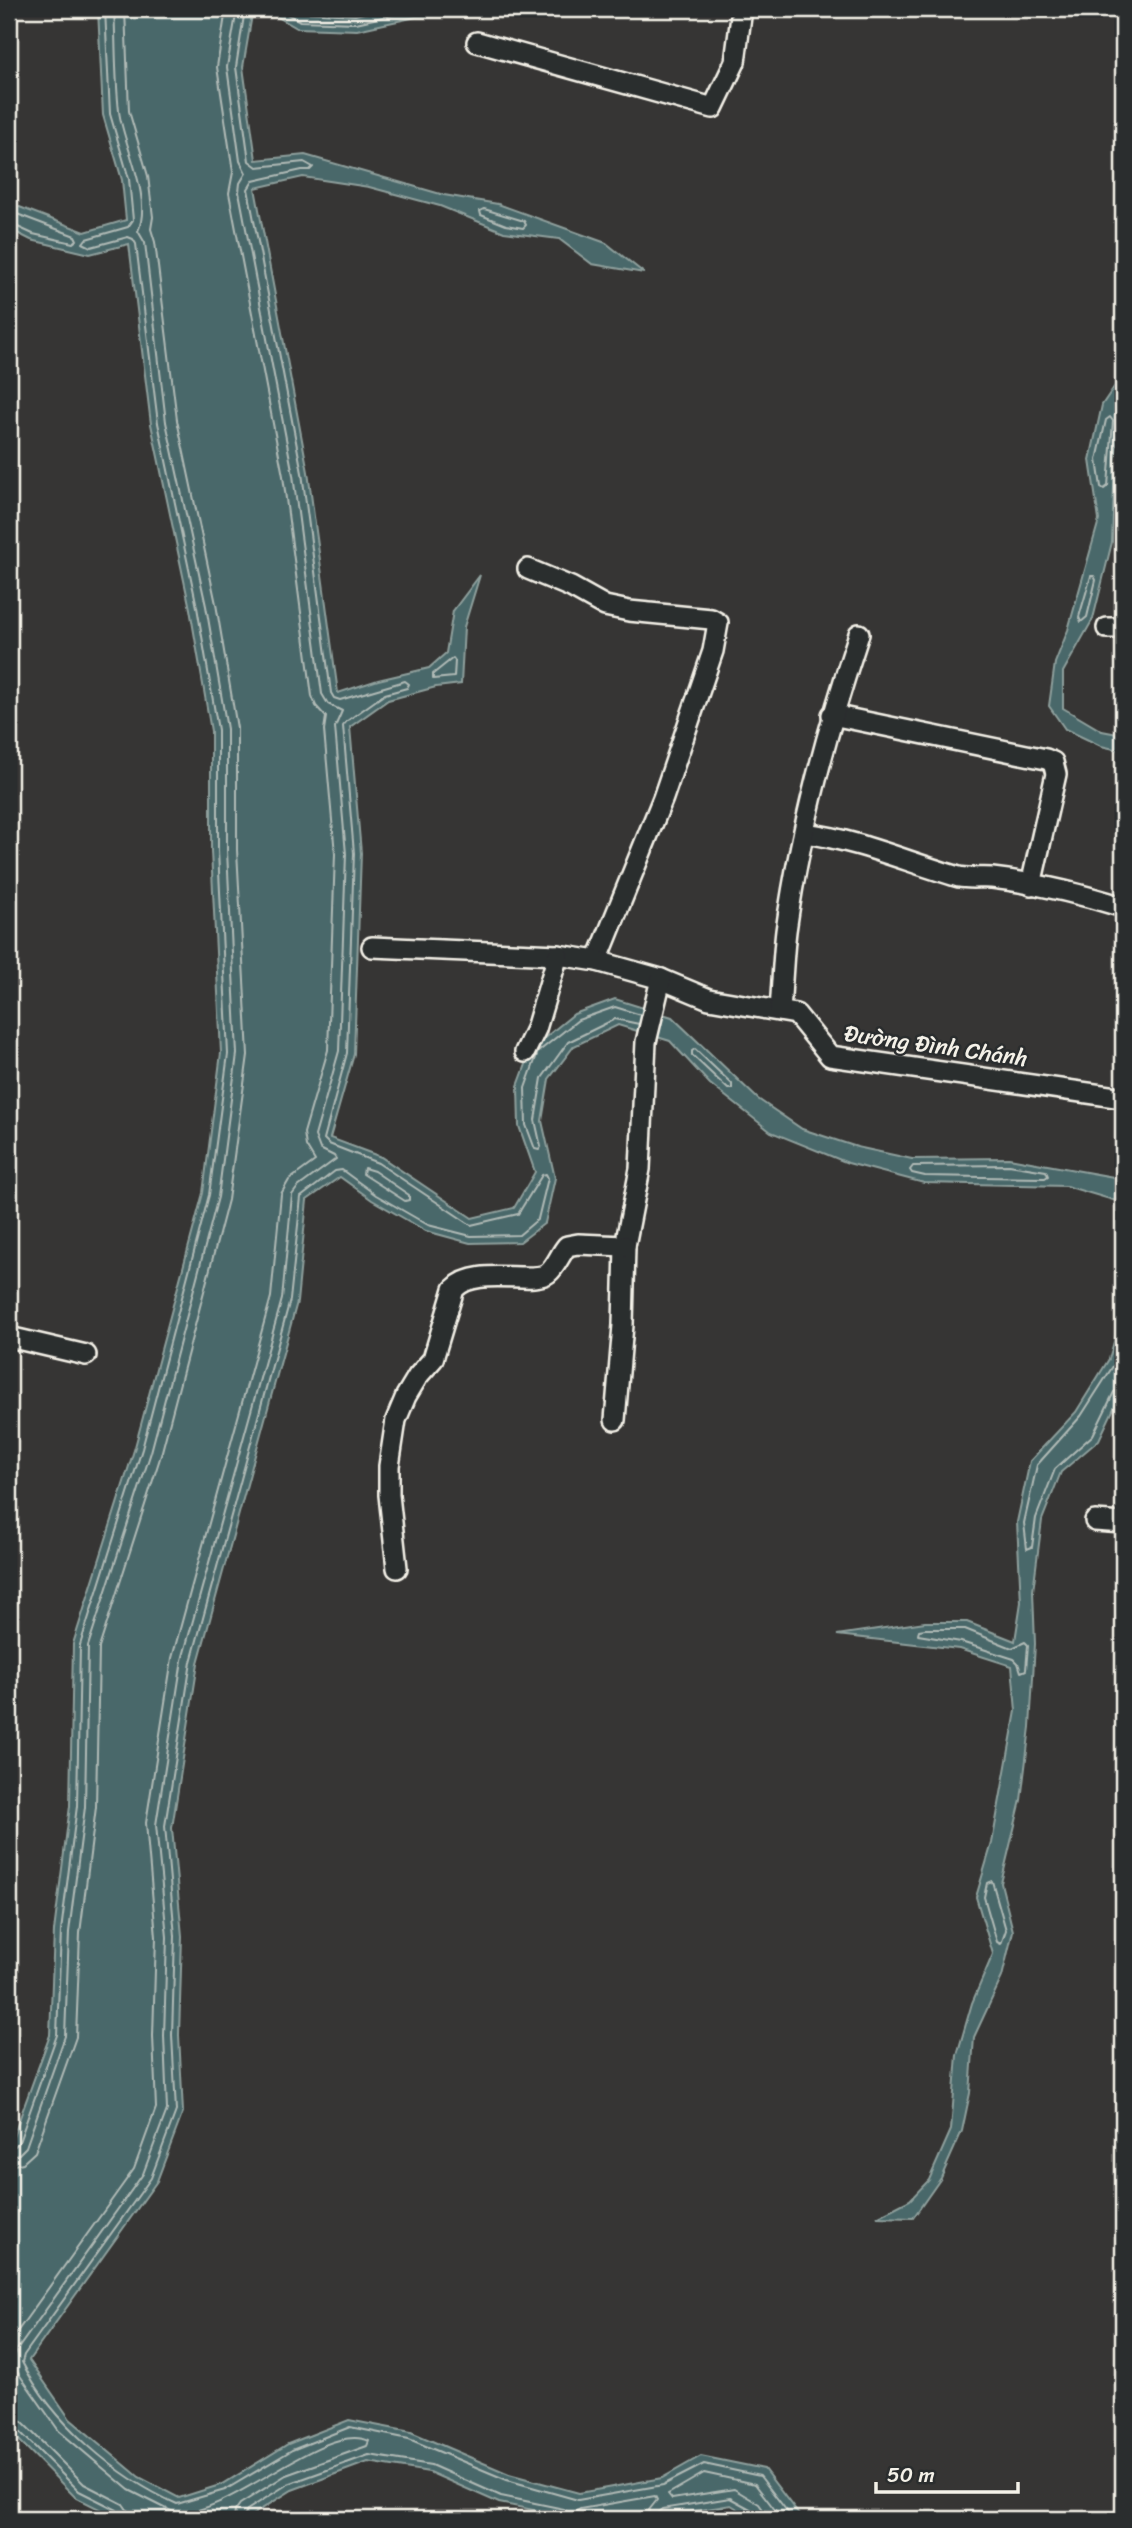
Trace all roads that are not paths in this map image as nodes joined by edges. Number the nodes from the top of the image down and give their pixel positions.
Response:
1 (741, 9) edge
2 (477, 42) dead end
3 (528, 569) dead end
4 (859, 634) dead end
5 (832, 715) junction
6 (804, 833) junction
7 (1031, 885) junction
8 (1123, 907) edge
9 (372, 947) dead end
10 (558, 955) junction
11 (597, 961) junction
12 (661, 979) junction
13 (780, 1011) junction
14 (525, 1052) dead end
15 (1123, 1098) edge
16 (625, 1246) junction
17 (9, 1337) edge
18 (86, 1355) dead end
19 (615, 1420) dead end
20 (1095, 1521) dead end
21 (1123, 1522) edge
22 (397, 1567) dead end

1 - 2 street
3 - 11 street
4 - 5 street
5 - 6 street
5 - 7 street
6 - 7 street
6 - 13 street
7 - 8 street
9 - 10 street, Đường Đình Chánh
10 - 11 street, Đường Đình Chánh
10 - 14 street
11 - 12 street, Đường Đình Chánh
12 - 13 street, Đường Đình Chánh
12 - 16 street
13 - 15 street, Đường Đình Chánh
16 - 19 street
16 - 22 street
17 - 18 street
20 - 21 street

